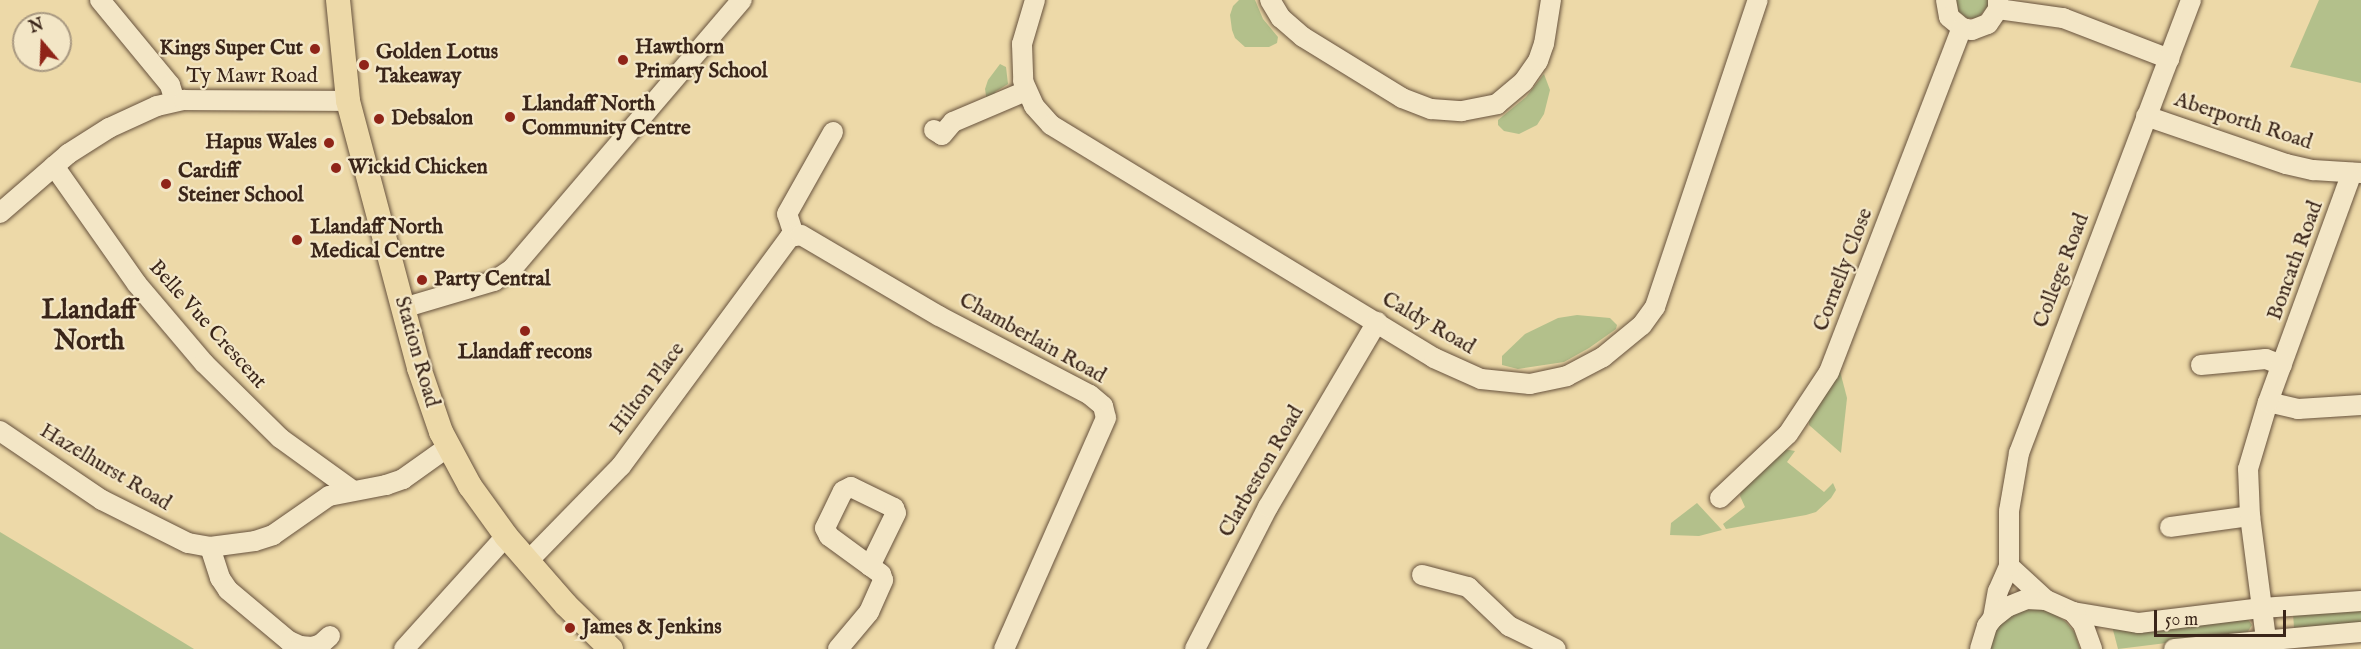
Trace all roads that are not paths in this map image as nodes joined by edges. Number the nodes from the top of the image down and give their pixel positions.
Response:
1 (100, 0) edge
2 (338, 0) edge
3 (742, 0) edge
4 (1035, 0) edge
5 (1270, 0) edge
6 (1551, 0) edge
7 (1758, 0) edge
8 (1944, 0) edge
9 (2191, 0) edge
10 (1998, 4) edge
11 (1962, 28) junction
12 (2169, 58) junction
13 (1026, 91) junction
14 (175, 101) junction
15 (348, 101) junction
16 (2146, 116) junction
17 (934, 130) dead end
18 (833, 132) dead end
19 (54, 166) junction
20 (2357, 173) edge
21 (0, 213) edge
22 (797, 235) junction
23 (403, 308) junction
24 (1377, 322) junction
25 (2200, 365) dead end
26 (2282, 365) junction
27 (2268, 402) junction
28 (2361, 405) edge
29 (0, 431) edge
30 (448, 447) junction
31 (352, 490) junction
32 (1720, 498) dead end
33 (2250, 516) junction
34 (2170, 527) dead end
35 (506, 536) junction
36 (210, 547) junction
37 (527, 562) junction
38 (2009, 566) junction
39 (877, 573) dead end
40 (1422, 575) dead end
41 (2046, 600) junction
42 (2361, 600) edge
43 (2262, 608) junction
44 (2073, 612) junction
45 (1993, 618) junction
46 (2361, 632) edge
47 (330, 636) dead end
48 (2266, 639) junction
49 (1978, 646) edge
50 (404, 649) edge
51 (611, 649) edge
52 (838, 649) edge
53 (1004, 649) edge
54 (1195, 649) edge
55 (1556, 649) edge
56 (2092, 649) edge
57 (2174, 649) edge

1 - 14 street, Ty Mawr Road
2 - 15 main road, Station Road
3 - 23 street
4 - 13 street, Caldy Road
5 - 6 street
7 - 24 street, Caldy Road
8 - 11 street
9 - 12 street, College Road
10 - 11 street
10 - 12 street
11 - 32 street, Cornelly Close
12 - 16 street, College Road
13 - 17 street
13 - 24 street, Caldy Road
14 - 15 street, Ty Mawr Road
14 - 19 street
15 - 23 main road, Station Road
16 - 20 street, Aberporth Road
16 - 38 street, College Road
18 - 22 street
19 - 21 street
19 - 31 street, Belle Vue Crescent
20 - 26 street, Boncath Road
22 - 37 street, Hilton Place
22 - 53 street, Chamberlain Road
23 - 30 main road, Station Road
24 - 54 street, Clarbeston Road
25 - 26 street
26 - 27 street, Boncath Road
27 - 28 street
27 - 33 street, Boncath Road
29 - 36 street, Hazelhurst Road
30 - 31 street, Hazelhurst Road
30 - 35 main road, Station Road
31 - 36 street, Hazelhurst Road
33 - 34 street
33 - 43 street, Boncath Road
35 - 37 main road, Station Road
35 - 50 street
36 - 47 street
37 - 51 main road, Station Road
38 - 41 street
38 - 45 street, College Road
39 - 52 street
40 - 55 street
41 - 44 street
41 - 45 street
42 - 43 street
43 - 44 street
43 - 48 street, Boncath Road
44 - 56 street
45 - 49 street, College Road
46 - 48 street
48 - 57 street

